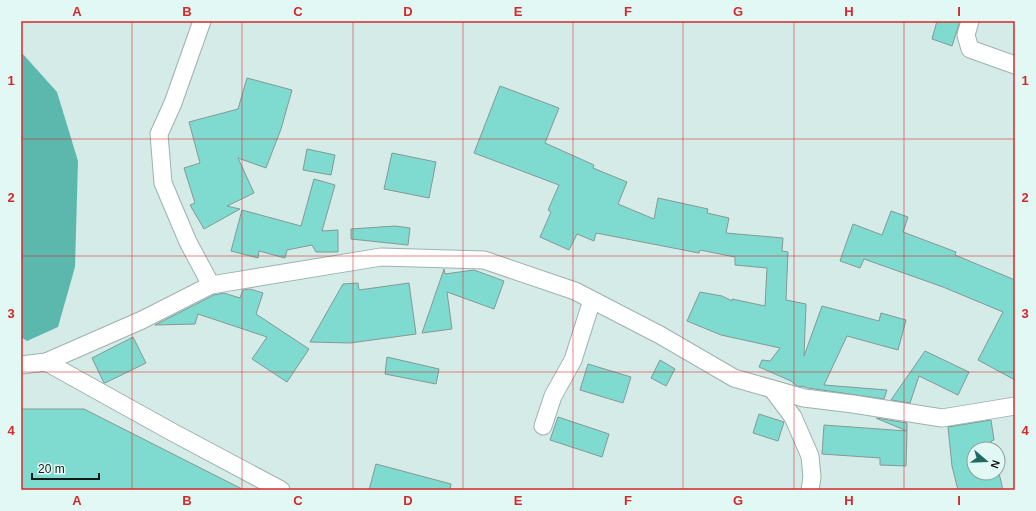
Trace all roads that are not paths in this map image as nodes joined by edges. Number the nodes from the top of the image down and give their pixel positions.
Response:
1 (202, 21) edge
2 (970, 21) edge
3 (1015, 66) edge
4 (211, 285) junction
5 (592, 300) junction
6 (46, 362) junction
7 (21, 365) edge
8 (772, 389) junction
9 (1015, 406) edge
10 (543, 426) dead end
11 (281, 490) edge
12 (810, 490) edge

1 - 4 street
2 - 3 street
4 - 5 street
4 - 6 street
5 - 8 street
5 - 10 street
6 - 7 street
6 - 11 street
8 - 9 street
8 - 12 street

